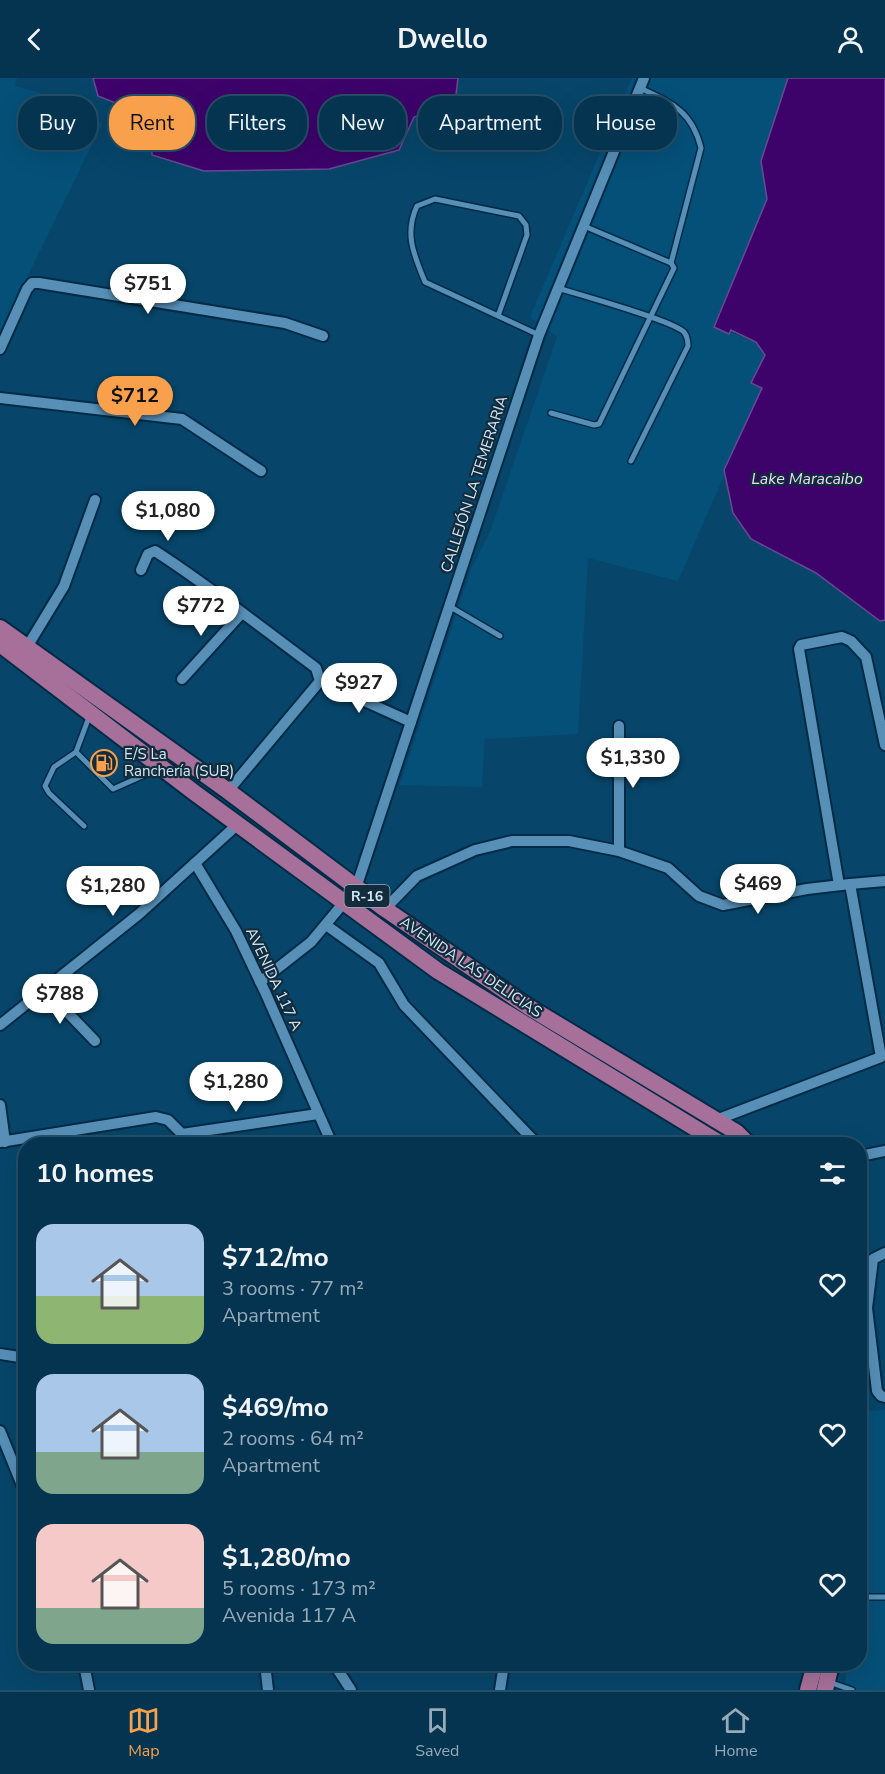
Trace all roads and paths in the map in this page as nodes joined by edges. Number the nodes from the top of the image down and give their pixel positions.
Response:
1 (642, 83) edge
2 (582, 225) junction
3 (671, 263) junction
4 (556, 287) junction
5 (498, 316) junction
6 (652, 318) junction
7 (539, 335) junction
8 (322, 336) dead end
9 (0, 349) edge
10 (0, 398) edge
11 (551, 413) dead end
12 (631, 461) dead end
13 (261, 471) dead end
14 (95, 500) dead end
15 (141, 570) dead end
16 (449, 606) junction
17 (241, 614) junction
18 (0, 628) edge
19 (500, 636) dead end
20 (0, 644) edge
21 (27, 646) junction
22 (182, 679) dead end
23 (320, 681) junction
24 (90, 712) junction
25 (411, 722) junction
26 (619, 726) dead end
27 (885, 745) edge
28 (75, 752) junction
29 (161, 767) junction
30 (228, 791) junction
31 (238, 824) junction
32 (84, 826) dead end
33 (619, 851) junction
34 (195, 863) junction
35 (885, 881) edge
36 (845, 885) junction
37 (356, 888) junction
38 (345, 903) junction
39 (385, 909) junction
40 (326, 925) junction
41 (261, 982) junction
42 (45, 989) junction
43 (0, 1025) edge
44 (95, 1041) dead end
45 (883, 1059) edge
46 (0, 1105) edge
47 (318, 1114) junction
48 (716, 1120) junction
49 (182, 1134) junction
50 (33, 1137) edge
51 (180, 1137) edge
52 (329, 1137) edge
53 (530, 1137) edge
54 (710, 1137) edge
55 (740, 1137) edge
56 (18, 1139) edge
57 (2, 1142) edge
58 (885, 1151) edge
59 (867, 1155) edge
60 (885, 1253) edge
61 (867, 1288) edge
62 (867, 1331) edge
63 (0, 1354) edge
64 (18, 1357) edge
65 (885, 1397) edge
66 (0, 1431) edge
67 (18, 1475) edge
68 (867, 1597) edge
69 (885, 1597) edge
70 (85, 1671) edge
71 (267, 1671) edge
72 (339, 1671) edge
73 (503, 1671) edge
74 (812, 1671) edge
75 (829, 1671) edge
76 (826, 1686) edge
77 (89, 1690) edge
78 (268, 1690) edge
79 (351, 1690) edge
80 (500, 1690) edge
81 (808, 1690) edge
82 (852, 1690) edge

1 - 2 street, CALLEJÓN LA TEMERARIA
1 - 3 lane
2 - 3 lane
2 - 4 street, CALLEJÓN LA TEMERARIA
3 - 6 lane
4 - 6 lane
4 - 7 street, CALLEJÓN LA TEMERARIA
5 - 5 lane
5 - 7 lane
6 - 11 lane
6 - 12 lane
7 - 16 street, CALLEJÓN LA TEMERARIA
8 - 9 street
10 - 13 street
14 - 21 street
15 - 17 street
16 - 19 lane
16 - 25 street, CALLEJÓN LA TEMERARIA
17 - 22 street
17 - 23 street
18 - 21 main road, AVENIDA LAS DELICIAS / R-16
20 - 24 main road, AVENIDA LAS DELICIAS / R-16
21 - 30 main road, AVENIDA LAS DELICIAS / R-16
23 - 25 street
23 - 30 street
24 - 28 lane
24 - 29 main road, AVENIDA LAS DELICIAS / R-16
25 - 37 street, CALLEJÓN LA TEMERARIA
26 - 33 street
27 - 36 street
28 - 29 lane
28 - 32 lane
29 - 31 main road, AVENIDA LAS DELICIAS / R-16
30 - 37 main road, AVENIDA LAS DELICIAS / R-16
31 - 34 street
31 - 38 main road, AVENIDA LAS DELICIAS / R-16
33 - 36 street
33 - 39 street
34 - 41 street, AVENIDA 117 A
34 - 42 street
35 - 36 street
36 - 45 street
37 - 38 street, CALLEJÓN LA TEMERARIA
37 - 39 main road, AVENIDA LAS DELICIAS / R-16
38 - 40 street, CALLEJÓN LA TEMERARIA
38 - 54 main road, AVENIDA LAS DELICIAS / R-16
39 - 48 main road, AVENIDA LAS DELICIAS / R-16
40 - 41 street, CALLEJÓN LA TEMERARIA
40 - 53 street
41 - 47 street, AVENIDA 117 A
42 - 43 street
42 - 44 street
45 - 48 street
46 - 57 street
47 - 49 street
47 - 52 street, AVENIDA 117 A
48 - 55 main road, AVENIDA LAS DELICIAS / R-16
49 - 50 street
49 - 51 street
56 - 57 street
58 - 59 street
60 - 61 street
62 - 65 street
63 - 64 street
66 - 67 street
68 - 69 lane
70 - 77 street
71 - 78 street
72 - 79 street
73 - 80 street
74 - 81 main road
75 - 76 main road
76 - 82 lane

